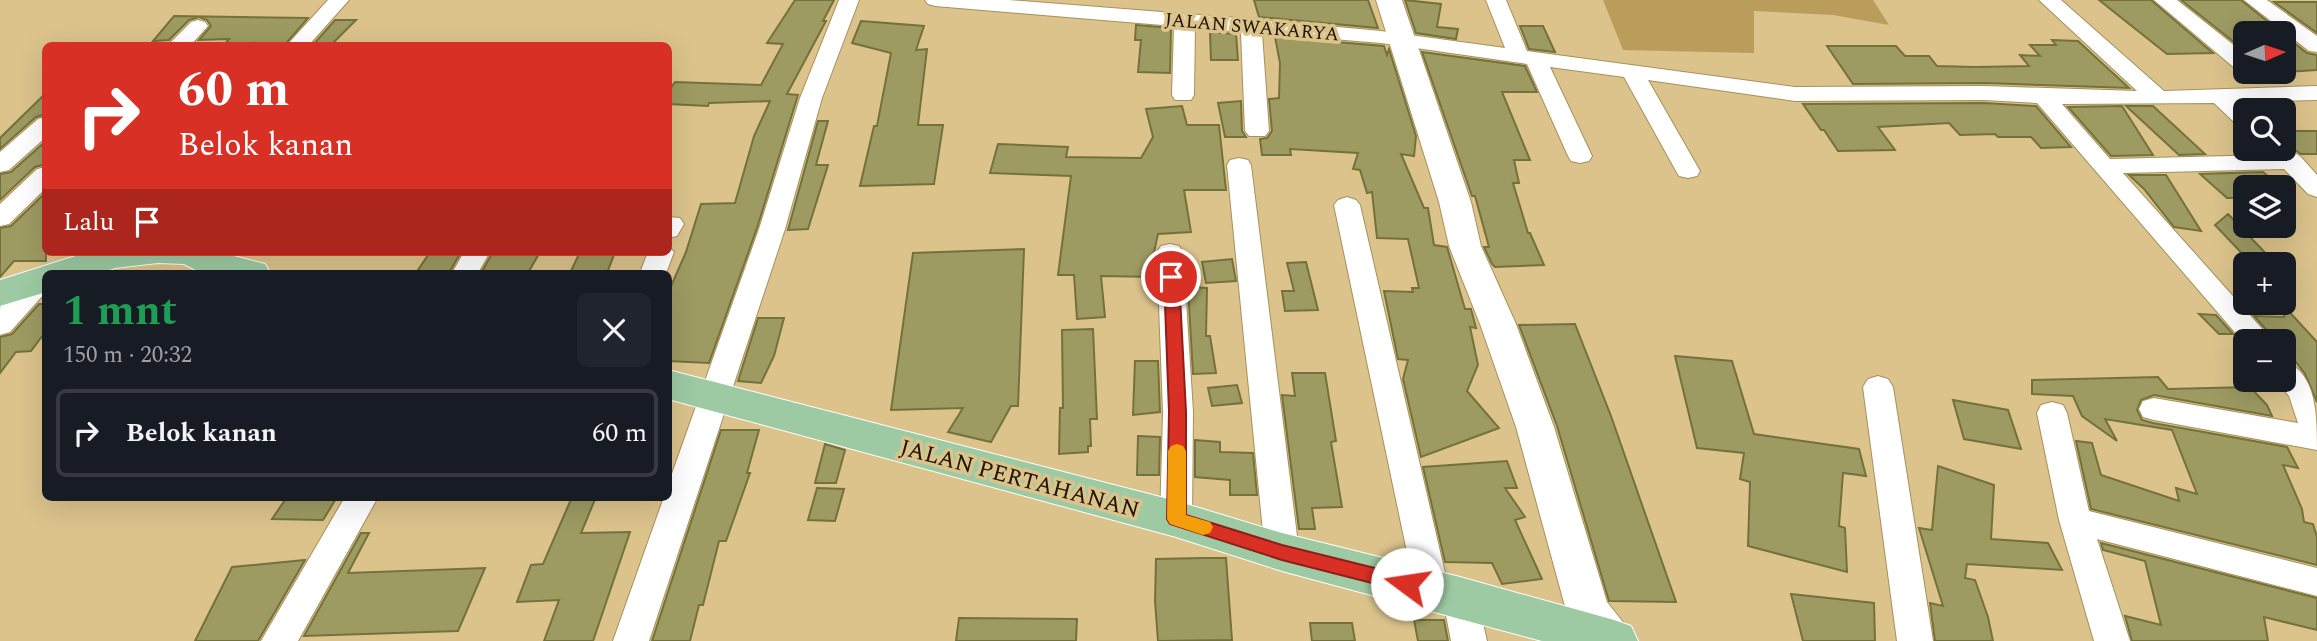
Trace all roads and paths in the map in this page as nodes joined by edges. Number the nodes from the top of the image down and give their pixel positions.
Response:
1 (339, 0) edge
2 (849, 0) edge
3 (935, 0) edge
4 (1389, 0) edge
5 (1496, 0) edge
6 (2049, 0) edge
7 (2164, 0) edge
8 (2254, 0) edge
9 (1185, 20) junction
10 (1251, 25) junction
11 (198, 26) dead end
12 (1402, 39) junction
13 (181, 42) edge
14 (300, 42) edge
15 (2317, 46) edge
16 (2233, 55) edge
17 (1526, 56) junction
18 (1631, 70) junction
19 (2270, 84) edge
20 (2317, 93) edge
21 (2283, 94) junction
22 (1183, 96) dead end
23 (2044, 97) junction
24 (2158, 97) junction
25 (2221, 97) junction
26 (2233, 108) edge
27 (42, 128) edge
28 (1257, 131) dead end
29 (1580, 156) dead end
30 (2233, 158) edge
31 (2290, 161) edge
32 (1239, 164) dead end
33 (0, 165) edge
34 (2106, 166) junction
35 (1688, 172) dead end
36 (42, 178) edge
37 (2317, 189) edge
38 (1347, 205) dead end
39 (0, 218) edge
40 (1170, 252) dead end
41 (108, 256) edge
42 (202, 256) edge
43 (234, 264) edge
44 (69, 270) edge
45 (42, 280) edge
46 (42, 285) edge
47 (0, 293) edge
48 (0, 325) edge
49 (2249, 329) edge
50 (672, 385) edge
51 (2296, 385) edge
52 (1878, 387) dead end
53 (715, 397) junction
54 (2154, 409) dead end
55 (2052, 413) dead end
56 (2317, 435) edge
57 (360, 501) edge
58 (1176, 519) junction
59 (2076, 520) junction
60 (1282, 552) junction
61 (2317, 582) edge
62 (1446, 593) junction
63 (279, 641) edge
64 (631, 641) edge
65 (1469, 641) edge
66 (1612, 641) edge
67 (1915, 641) edge
68 (2112, 641) edge

1 - 14 street
2 - 53 street
3 - 9 street, JALAN SWAKARYA
4 - 12 street
5 - 17 street
6 - 24 street
7 - 16 street
8 - 15 street
9 - 10 street, JALAN SWAKARYA
9 - 22 street
10 - 12 street, JALAN SWAKARYA
10 - 28 street
11 - 13 street
12 - 17 street, JALAN SWAKARYA
12 - 66 street
17 - 18 street, JALAN SWAKARYA
17 - 29 street
18 - 23 street, JALAN SWAKARYA
18 - 35 street
19 - 21 street
20 - 21 street, JALAN SWAKARYA
21 - 25 street, JALAN SWAKARYA
23 - 24 street, JALAN SWAKARYA
23 - 34 street
24 - 25 street, JALAN SWAKARYA
25 - 26 street
27 - 33 street
30 - 34 street
31 - 37 street
32 - 60 street
34 - 49 street
36 - 39 street
38 - 62 street
40 - 58 street
41 - 44 main road
42 - 43 main road
45 - 47 main road
46 - 48 street
50 - 53 main road, JALAN PERTAHANAN
51 - 56 street
52 - 67 street
53 - 58 main road, JALAN PERTAHANAN
53 - 64 street
54 - 56 street
55 - 59 street
57 - 63 street
58 - 60 main road, JALAN PERTAHANAN
59 - 61 street
59 - 68 street
60 - 62 main road, JALAN PERTAHANAN
62 - 65 street
62 - 66 main road, JALAN PERTAHANAN

